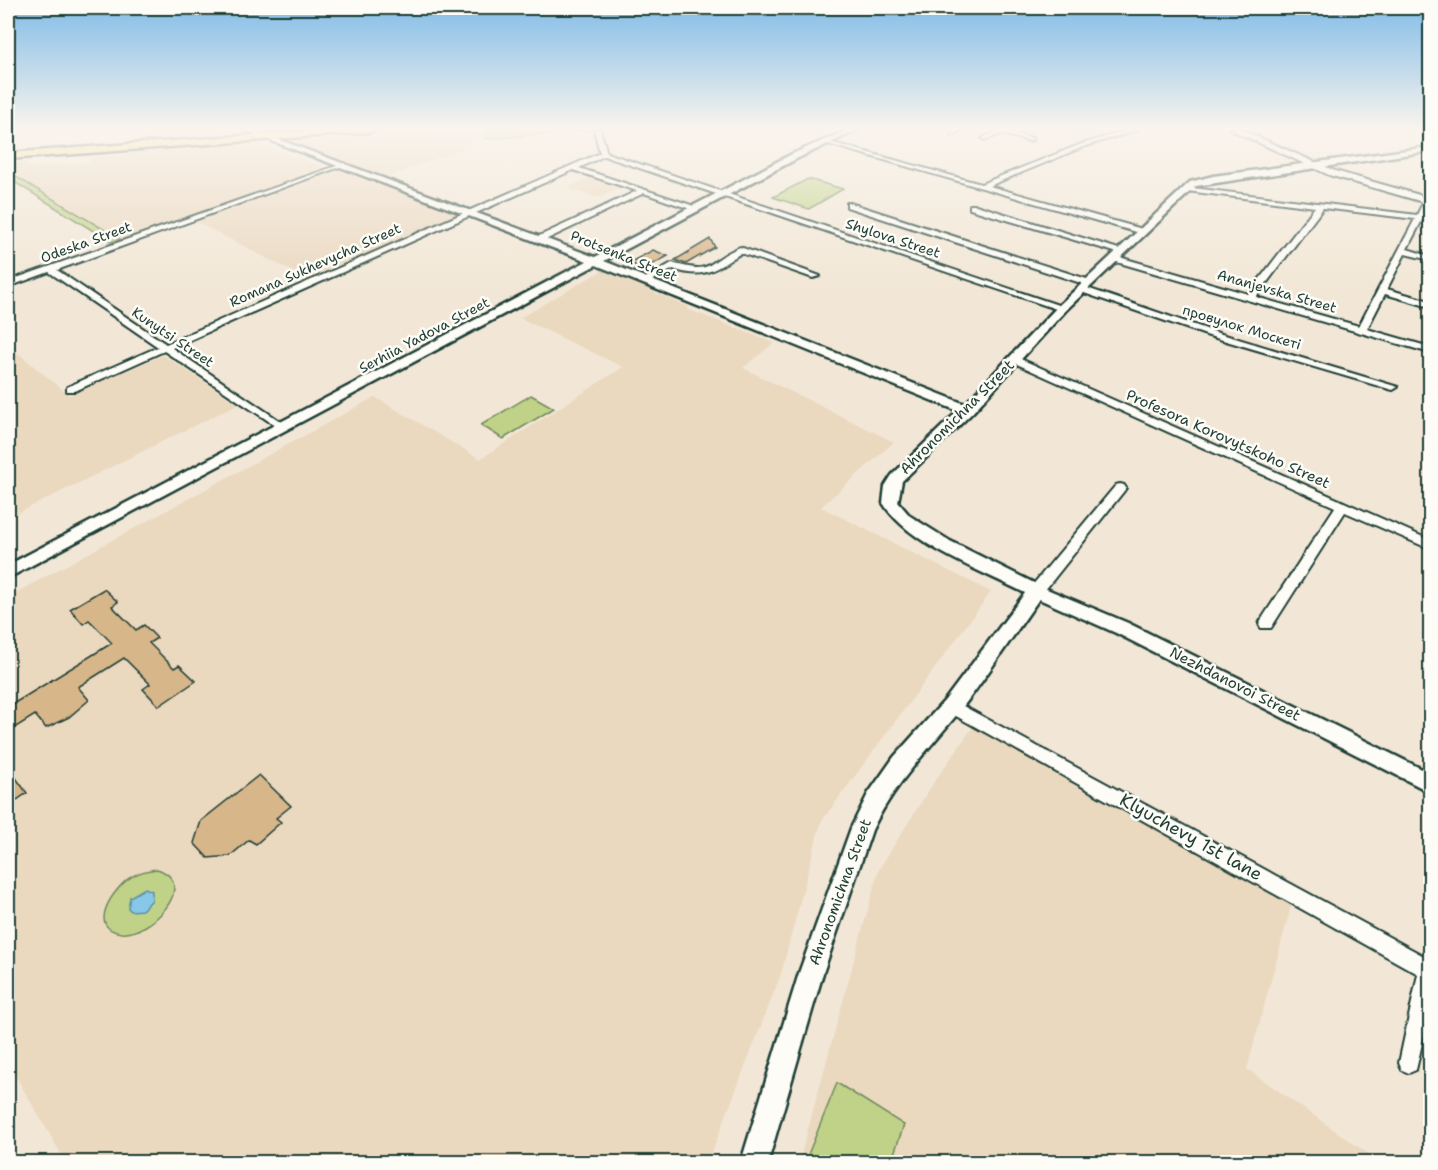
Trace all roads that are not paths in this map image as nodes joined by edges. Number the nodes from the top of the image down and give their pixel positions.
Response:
1 (288, 184) edge
2 (395, 184) edge
3 (537, 184) edge
4 (620, 184) edge
5 (695, 184) edge
6 (742, 184) edge
7 (968, 184) edge
8 (988, 184) edge
9 (1201, 184) edge
10 (1373, 184) edge
11 (980, 187) junction
12 (1186, 189) junction
13 (643, 191) junction
14 (724, 193) junction
15 (1429, 201) edge
16 (850, 205) dead end
17 (1321, 205) junction
18 (973, 207) dead end
19 (696, 208) junction
20 (471, 212) junction
21 (1419, 217) junction
22 (1431, 219) edge
23 (1143, 232) junction
24 (540, 239) junction
25 (1404, 251) junction
26 (1119, 255) junction
27 (1431, 258) edge
28 (596, 262) junction
29 (50, 269) junction
30 (816, 276) dead end
31 (644, 281) junction
32 (8, 284) edge
33 (1087, 287) junction
34 (1383, 291) junction
35 (1251, 297) junction
36 (1431, 304) edge
37 (1062, 309) junction
38 (1362, 330) junction
39 (165, 346) junction
40 (1431, 350) edge
41 (1014, 359) junction
42 (1393, 387) dead end
43 (71, 389) dead end
44 (967, 410) junction
45 (282, 427) junction
46 (1120, 488) dead end
47 (1342, 506) junction
48 (1431, 530) edge
49 (1416, 538) junction
50 (1431, 545) edge
51 (8, 572) edge
52 (1036, 591) junction
53 (1266, 624) dead end
54 (952, 706) junction
55 (1431, 783) edge
56 (1430, 966) edge
57 (1409, 1063) dead end
58 (754, 1162) edge

1 - 29 street, Odeska Street
2 - 20 street, Protsenka Street
3 - 20 street, Romana Sukhevycha Street
4 - 13 street
5 - 14 street, Shylova Street
6 - 14 street, Serhiia Yadova Street
7 - 11 street
8 - 11 street
9 - 12 street, Ahronomichna Street
10 - 15 main road
11 - 23 street
12 - 17 street
12 - 23 street, Ahronomichna Street
13 - 19 street
13 - 24 street
14 - 19 street, Serhiia Yadova Street
14 - 37 street, Shylova Street
15 - 21 street
16 - 33 street, провулок Москеті
17 - 21 street
17 - 35 street
18 - 26 street, Ananjevska Street
19 - 28 street, Serhiia Yadova Street
20 - 24 street, Protsenka Street
20 - 39 street, Romana Sukhevycha Street
21 - 22 street
21 - 25 street
23 - 26 street, Ahronomichna Street
24 - 28 street, Protsenka Street
25 - 27 street
25 - 34 street
26 - 33 street, Ahronomichna Street
26 - 35 street, Ananjevska Street
28 - 31 street, Protsenka Street
28 - 45 street, Serhiia Yadova Street
29 - 32 street, Odeska Street
29 - 39 street, Kunytsi Street
30 - 31 street
31 - 44 street, Protsenka Street
33 - 37 street, Ahronomichna Street
33 - 42 street, провулок Москеті
34 - 36 street
34 - 38 street
35 - 38 street, Ananjevska Street
37 - 41 street, Ahronomichna Street
38 - 40 street, Ananjevska Street
39 - 43 street, Romana Sukhevycha Street
39 - 45 street, Kunytsi Street
41 - 44 street, Ahronomichna Street
41 - 47 street, Profesora Korovytskoho Street
44 - 52 street, Ahronomichna Street
45 - 51 street, Serhiia Yadova Street
46 - 52 street
47 - 49 street, Profesora Korovytskoho Street
47 - 53 street
48 - 49 street
49 - 50 street, Profesora Korovytskoho Street
52 - 54 street, Ahronomichna Street
52 - 55 street, Nezhdanovoi Street
54 - 56 street, Klyuchevy 1st lane
54 - 58 street, Ahronomichna Street
56 - 57 street

